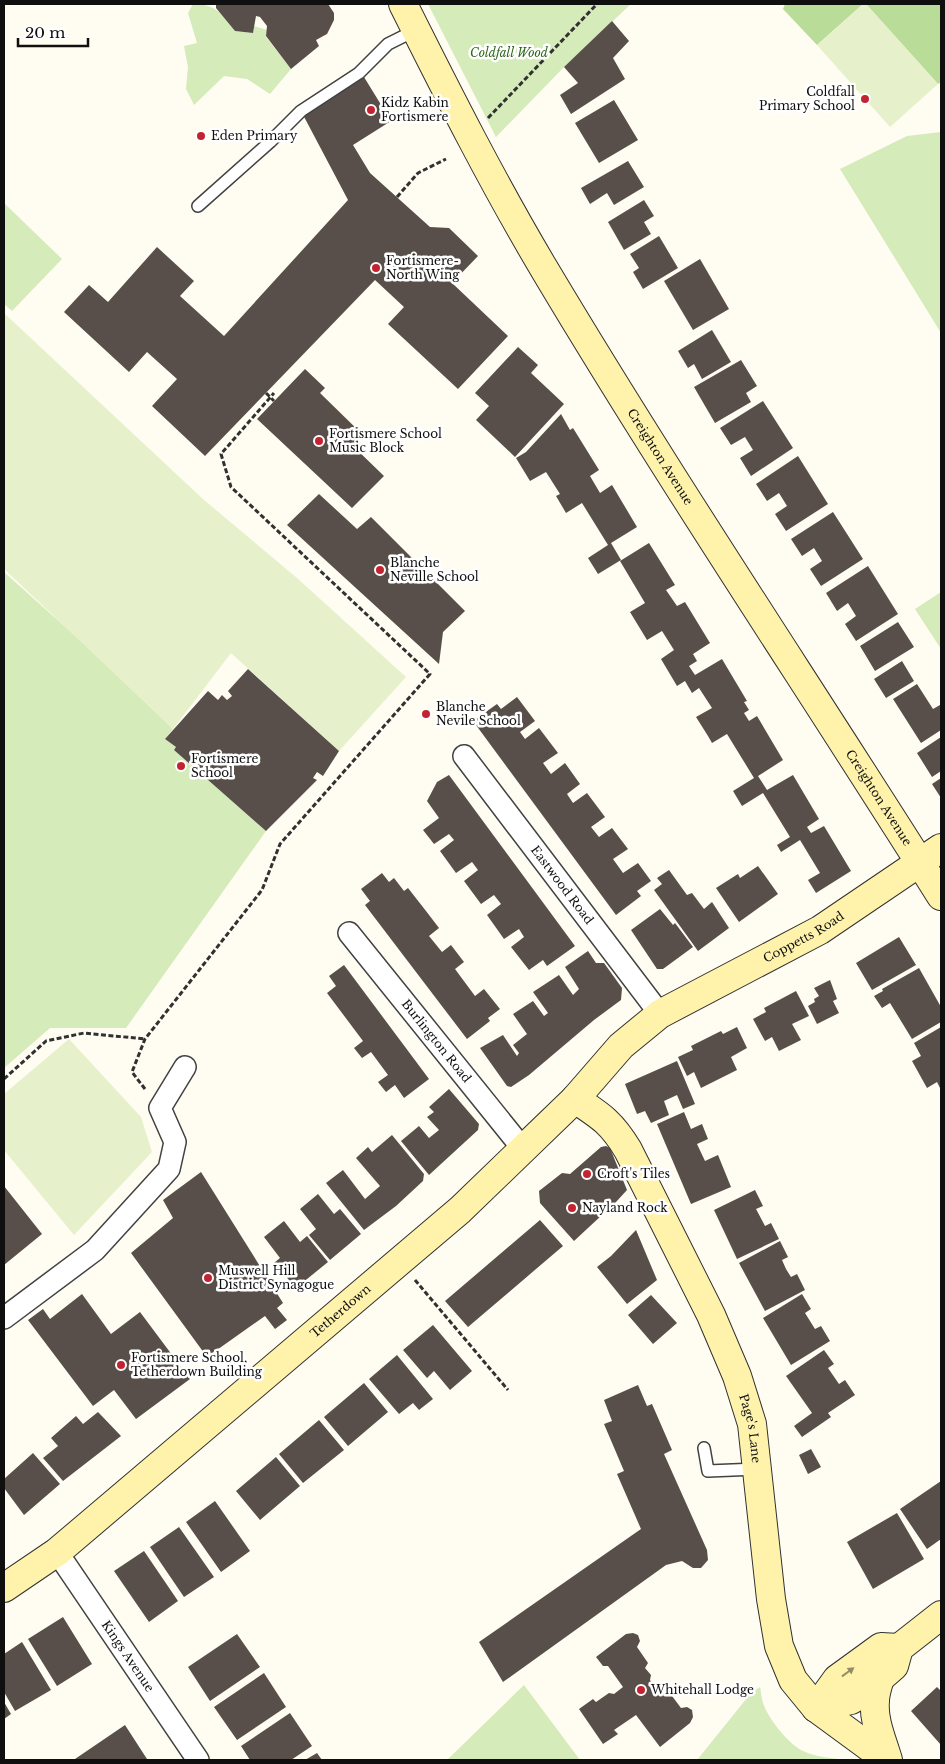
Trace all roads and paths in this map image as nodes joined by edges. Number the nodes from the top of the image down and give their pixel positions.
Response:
1 (403, 4) edge
2 (597, 4) edge
3 (416, 30) junction
4 (486, 120) dead end
5 (446, 159) dead end
6 (397, 197) dead end
7 (198, 206) dead end
8 (274, 392) dead end
9 (266, 393) dead end
10 (270, 397) junction
11 (274, 401) dead end
12 (464, 756) dead end
13 (931, 856) edge
14 (941, 896) edge
15 (349, 933) dead end
16 (660, 1014) junction
17 (145, 1039) junction
18 (185, 1067) dead end
19 (4, 1079) edge
20 (575, 1099) junction
21 (160, 1108) junction
22 (523, 1149) junction
23 (400, 1262) junction
24 (4, 1318) edge
25 (508, 1390) dead end
26 (704, 1448) dead end
27 (758, 1469) junction
28 (57, 1552) junction
29 (4, 1588) edge
30 (941, 1615) edge
31 (899, 1648) junction
32 (880, 1678) junction
33 (816, 1708) junction
34 (198, 1760) edge
35 (888, 1760) edge

1 - 3 street, Creighton Avenue
2 - 4 path
3 - 7 lane
3 - 13 street, Creighton Avenue
5 - 6 path
8 - 10 path
9 - 10 path
10 - 11 path
10 - 17 path
12 - 16 street, Eastwood Road
13 - 14 street, Creighton Avenue
13 - 16 street, Coppetts Road
15 - 22 street, Burlington Road
16 - 20 street, Tetherdown
17 - 19 path
17 - 21 path
18 - 21 street
20 - 22 street, Tetherdown
20 - 27 street, Page's Lane
21 - 24 street
22 - 23 street, Tetherdown
23 - 25 path
23 - 28 street, Tetherdown
26 - 27 lane
27 - 33 street, Page's Lane
28 - 29 street, Tetherdown
28 - 34 street, Kings Avenue
30 - 31 street
31 - 32 street
33 -> 31 street
32 - 33 street
32 - 35 street
33 - 35 street, Page's Lane

